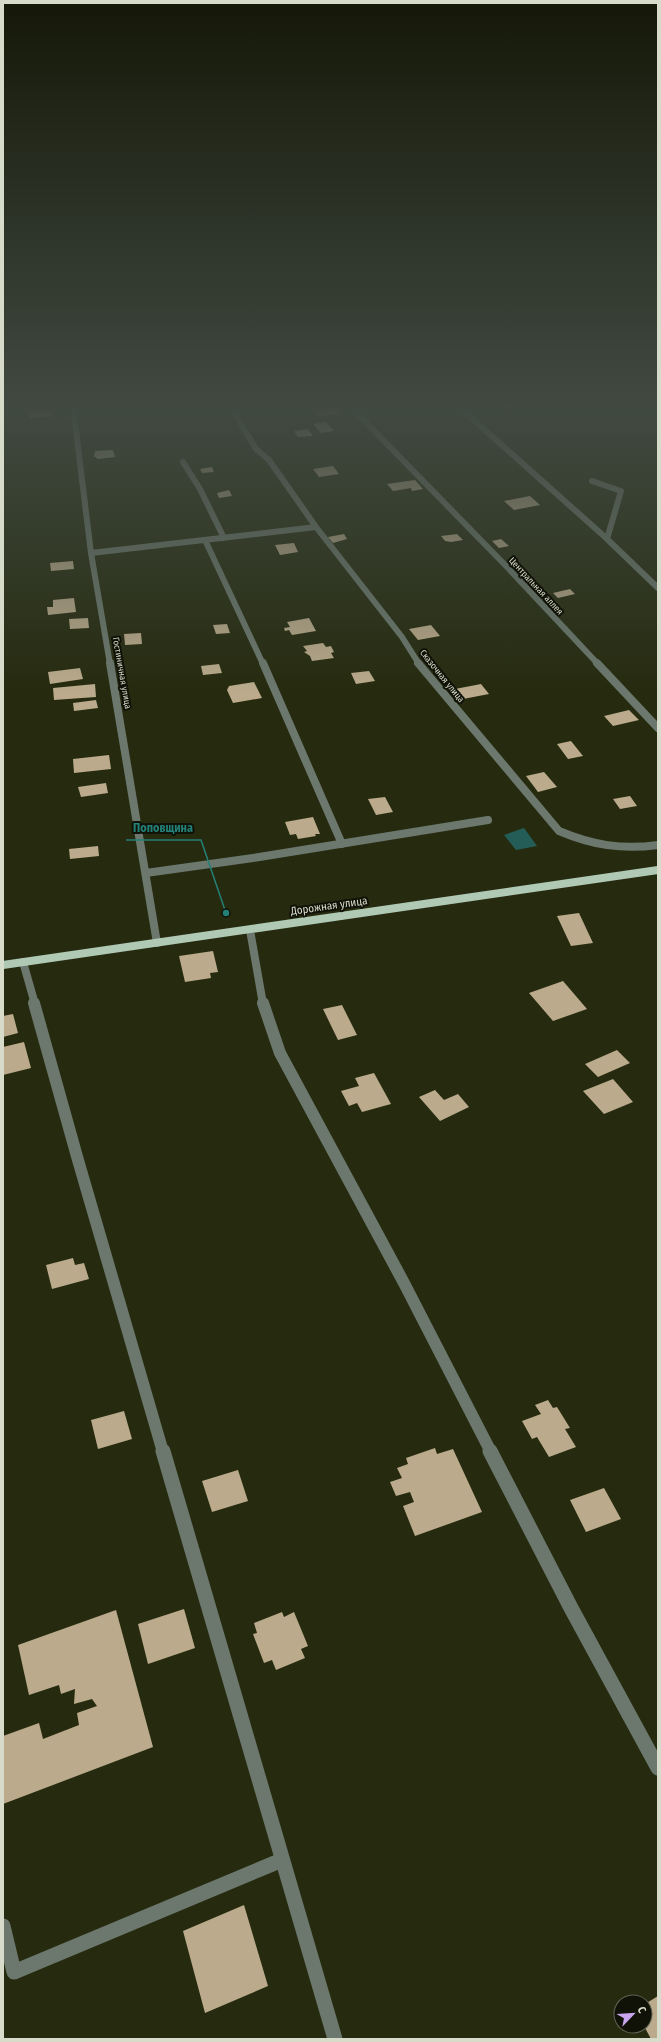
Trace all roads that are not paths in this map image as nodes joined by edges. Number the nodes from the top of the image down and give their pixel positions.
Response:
1 (85, 501) edge
2 (206, 501) edge
3 (298, 501) edge
4 (443, 501) edge
5 (565, 501) edge
6 (618, 501) edge
7 (316, 527) junction
8 (224, 538) junction
9 (607, 539) junction
10 (205, 540) junction
11 (91, 553) junction
12 (658, 588) edge
13 (658, 728) edge
14 (488, 820) dead end
15 (342, 844) junction
16 (658, 845) edge
17 (658, 870) edge
18 (146, 873) junction
19 (250, 930) junction
20 (157, 943) junction
21 (23, 962) junction
22 (3, 965) edge
23 (658, 1768) edge
24 (282, 1860) junction
25 (3, 1926) edge
26 (335, 2039) edge

1 - 11 street, Гостиничная улица
2 - 8 street
3 - 7 street, Сказочная улица
4 - 13 street, Центральная аллея
5 - 9 street
6 - 9 street
7 - 8 street
7 - 16 street, Сказочная улица
8 - 10 street
9 - 12 street
10 - 11 street
10 - 15 street
11 - 18 street, Гостиничная улица
14 - 15 street
15 - 18 street
17 - 19 main road, Дорожная улица
18 - 20 street, Гостиничная улица
19 - 20 main road, Дорожная улица
19 - 23 street
20 - 21 main road, Дорожная улица
21 - 22 main road, Дорожная улица
21 - 24 street
24 - 25 street
24 - 26 street

